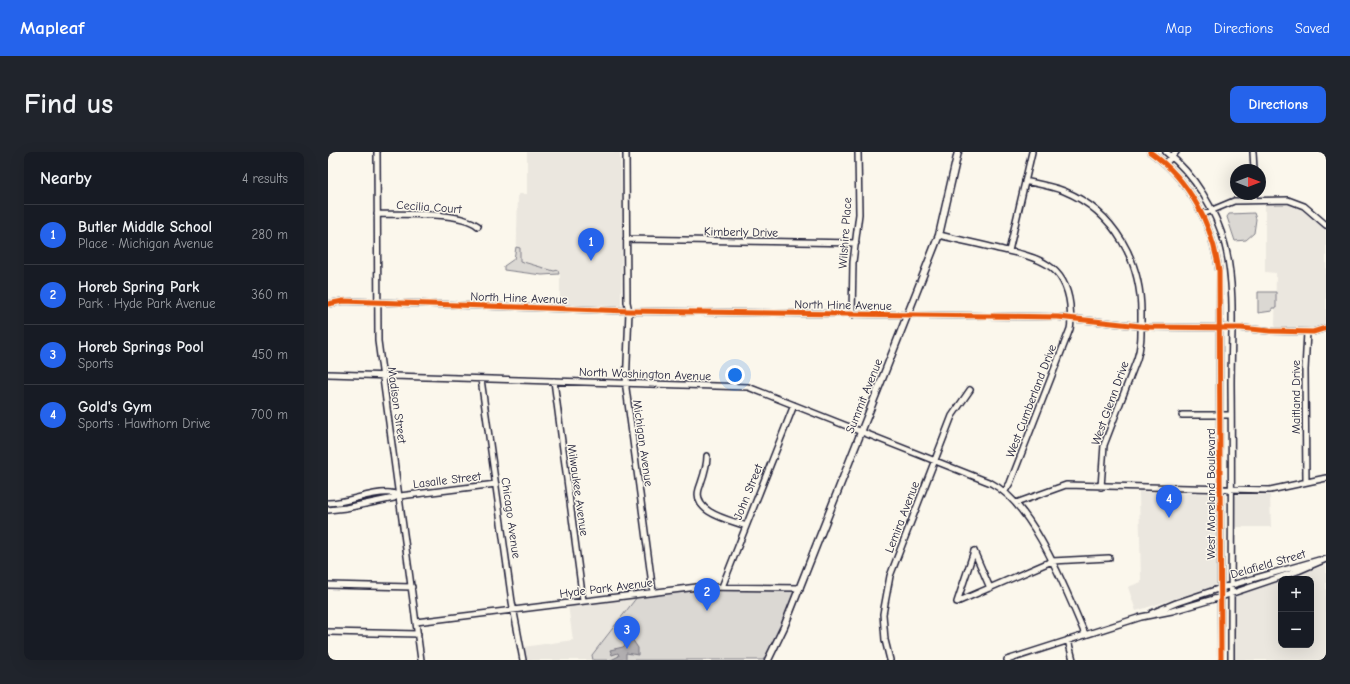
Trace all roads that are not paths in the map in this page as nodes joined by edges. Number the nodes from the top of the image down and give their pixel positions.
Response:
1 (377, 152) edge
2 (626, 152) edge
3 (858, 152) edge
4 (958, 152) edge
5 (1032, 152) edge
6 (1150, 152) edge
7 (1166, 152) edge
8 (1176, 152) edge
9 (1254, 152) edge
10 (1172, 157) junction
11 (1165, 164) junction
12 (1254, 164) edge
13 (1025, 182) junction
14 (1266, 198) edge
15 (1239, 200) edge
16 (1212, 210) junction
17 (377, 214) junction
18 (1203, 214) junction
19 (1326, 225) edge
20 (478, 226) dead end
21 (939, 235) junction
22 (626, 239) junction
23 (856, 243) junction
24 (1009, 251) junction
25 (378, 303) junction
26 (328, 304) edge
27 (629, 311) junction
28 (852, 315) junction
29 (908, 315) junction
30 (1071, 318) junction
31 (1141, 327) junction
32 (1231, 328) junction
33 (1326, 328) edge
34 (1221, 329) junction
35 (1308, 332) junction
36 (1221, 347) junction
37 (1231, 348) junction
38 (328, 374) edge
39 (383, 376) junction
40 (481, 379) junction
41 (554, 381) junction
42 (626, 383) junction
43 (970, 390) dead end
44 (794, 405) junction
45 (1182, 415) dead end
46 (1221, 415) junction
47 (1231, 415) junction
48 (862, 431) junction
49 (707, 456) dead end
50 (935, 460) junction
51 (1326, 478) edge
52 (1306, 482) junction
53 (496, 484) junction
54 (1101, 487) junction
55 (1221, 490) junction
56 (1231, 490) junction
57 (1005, 491) junction
58 (398, 496) junction
59 (328, 503) edge
60 (1016, 503) junction
61 (328, 510) edge
62 (1221, 525) junction
63 (1231, 525) junction
64 (746, 526) junction
65 (1231, 557) junction
66 (1109, 558) dead end
67 (1221, 558) junction
68 (1326, 559) edge
69 (1052, 561) junction
70 (1297, 568) junction
71 (1253, 579) junction
72 (328, 585) edge
73 (1231, 585) junction
74 (1255, 585) junction
75 (412, 587) junction
76 (722, 587) junction
77 (800, 588) junction
78 (990, 588) junction
79 (1221, 588) junction
80 (653, 592) junction
81 (1231, 593) junction
82 (1196, 596) junction
83 (1221, 597) junction
84 (583, 601) junction
85 (1176, 603) junction
86 (1199, 603) junction
87 (1178, 609) junction
88 (514, 610) junction
89 (1150, 614) junction
90 (416, 622) junction
91 (328, 632) edge
92 (418, 634) junction
93 (1085, 634) junction
94 (1221, 634) junction
95 (1231, 634) junction
96 (1068, 640) junction
97 (776, 644) junction
98 (1221, 659) edge
99 (1231, 659) edge
100 (421, 660) edge
101 (523, 660) edge
102 (768, 660) edge
103 (773, 660) edge
104 (890, 660) edge
105 (1008, 660) edge
106 (1074, 660) edge

1 - 17 street, Madison Street
2 - 22 street, Michigan Avenue
3 - 23 street, Wilshire Place
4 - 21 main road, Summit Avenue
5 - 13 street
6 - 11 street, West Moreland Boulevard
7 - 10 street, West Moreland Boulevard
8 - 10 street
9 - 12 street
10 - 11 street
10 - 16 street, West Moreland Boulevard
11 - 18 street, West Moreland Boulevard
13 - 24 street
13 - 31 street, West Glenn Drive
14 - 19 street
15 - 16 street
16 - 18 street
16 - 32 street, West Moreland Boulevard
17 - 20 street, Cecilia Court
17 - 25 street, Madison Street
18 - 34 street, West Moreland Boulevard
21 - 24 street
21 - 29 main road, Summit Avenue
22 - 23 street, Kimberly Drive
22 - 27 street, Michigan Avenue
23 - 28 street, Wilshire Place
24 - 30 street
25 - 26 street, North Hine Avenue
25 - 27 street, North Hine Avenue
25 - 39 street, Madison Street
27 - 28 street, North Hine Avenue
27 - 42 street, Michigan Avenue
28 - 29 street, North Hine Avenue
29 - 30 street, North Hine Avenue
29 - 48 main road, Summit Avenue
30 - 31 street, North Hine Avenue
30 - 57 street, West Cumberland Drive
31 - 34 street, North Hine Avenue
31 - 54 street, West Glenn Drive
32 - 34 street, North Hine Avenue
32 - 35 street, North Hine Avenue
32 - 37 street, West Moreland Boulevard
33 - 35 street
34 - 36 street, West Moreland Boulevard
35 - 52 street, Maitland Drive
36 - 37 street
36 - 46 street, West Moreland Boulevard
37 - 47 street, West Moreland Boulevard
38 - 39 street, North Washington Avenue
39 - 40 street, North Washington Avenue
39 - 58 street, Madison Street
40 - 41 street, North Washington Avenue
40 - 53 street, Chicago Avenue
41 - 42 street, North Washington Avenue
41 - 84 street, Milwaukee Avenue
42 - 44 street, North Washington Avenue
42 - 80 street, Michigan Avenue
43 - 50 street, Lemira Avenue
44 - 48 street, North Washington Avenue
44 - 64 street, John Street
45 - 46 street
46 - 47 street
46 - 55 street, West Moreland Boulevard
47 - 56 street, West Moreland Boulevard
48 - 50 street, North Washington Avenue
48 - 77 main road, Summit Avenue
49 - 64 street
50 - 57 street, North Washington Avenue
50 - 104 street, Lemira Avenue
51 - 52 street
52 - 56 street
53 - 58 street, Lasalle Street
53 - 88 street, Chicago Avenue
54 - 55 street
54 - 60 street
55 - 56 street
55 - 62 street, West Moreland Boulevard
56 - 63 street, West Moreland Boulevard
57 - 60 street, North Washington Avenue
58 - 59 street
58 - 61 street
58 - 75 street, Madison Street
60 - 69 street, North Washington Avenue
62 - 63 street
62 - 67 street, West Moreland Boulevard
63 - 65 street, West Moreland Boulevard
64 - 76 street, John Street
65 - 67 street
65 - 73 street, West Moreland Boulevard
66 - 69 street
67 - 79 street, West Moreland Boulevard
68 - 70 street, Delafield Street
69 - 78 street
69 - 93 street, North Washington Avenue
70 - 71 street, Delafield Street
70 - 74 street, Delafield Street
71 - 73 street, Delafield Street
71 - 74 street
72 - 75 street
73 - 79 street, Delafield Street
73 - 81 street, West Moreland Boulevard
74 - 81 street, Delafield Street
75 - 90 street, Madison Street
76 - 77 street, Hyde Park Avenue
76 - 80 street, Hyde Park Avenue
77 - 97 main road, Summit Avenue
78 - 78 street
79 - 82 street, Delafield Street
79 - 83 street, West Moreland Boulevard
80 - 84 street, Hyde Park Avenue
81 - 83 street, Delafield Street
81 - 95 street, West Moreland Boulevard
82 - 85 street, Delafield Street
82 - 86 street
83 - 86 street, Delafield Street
83 - 94 street, West Moreland Boulevard
84 - 88 street, Hyde Park Avenue
85 - 87 street
85 - 89 street, Delafield Street
86 - 87 street, Delafield Street
87 - 89 street, Delafield Street
88 - 90 street, Hyde Park Avenue
88 - 101 street, Chicago Avenue
89 - 93 street, Delafield Street
90 - 92 street, Madison Street
91 - 92 street
92 - 100 street, Madison Street
93 - 96 street, Delafield Street
94 - 95 street
94 - 98 street, West Moreland Boulevard
95 - 99 street, West Moreland Boulevard
96 - 105 street, Delafield Street
96 - 106 street
97 - 102 main road, Summit Avenue
97 - 103 main road, Summit Avenue
98 - 99 street

